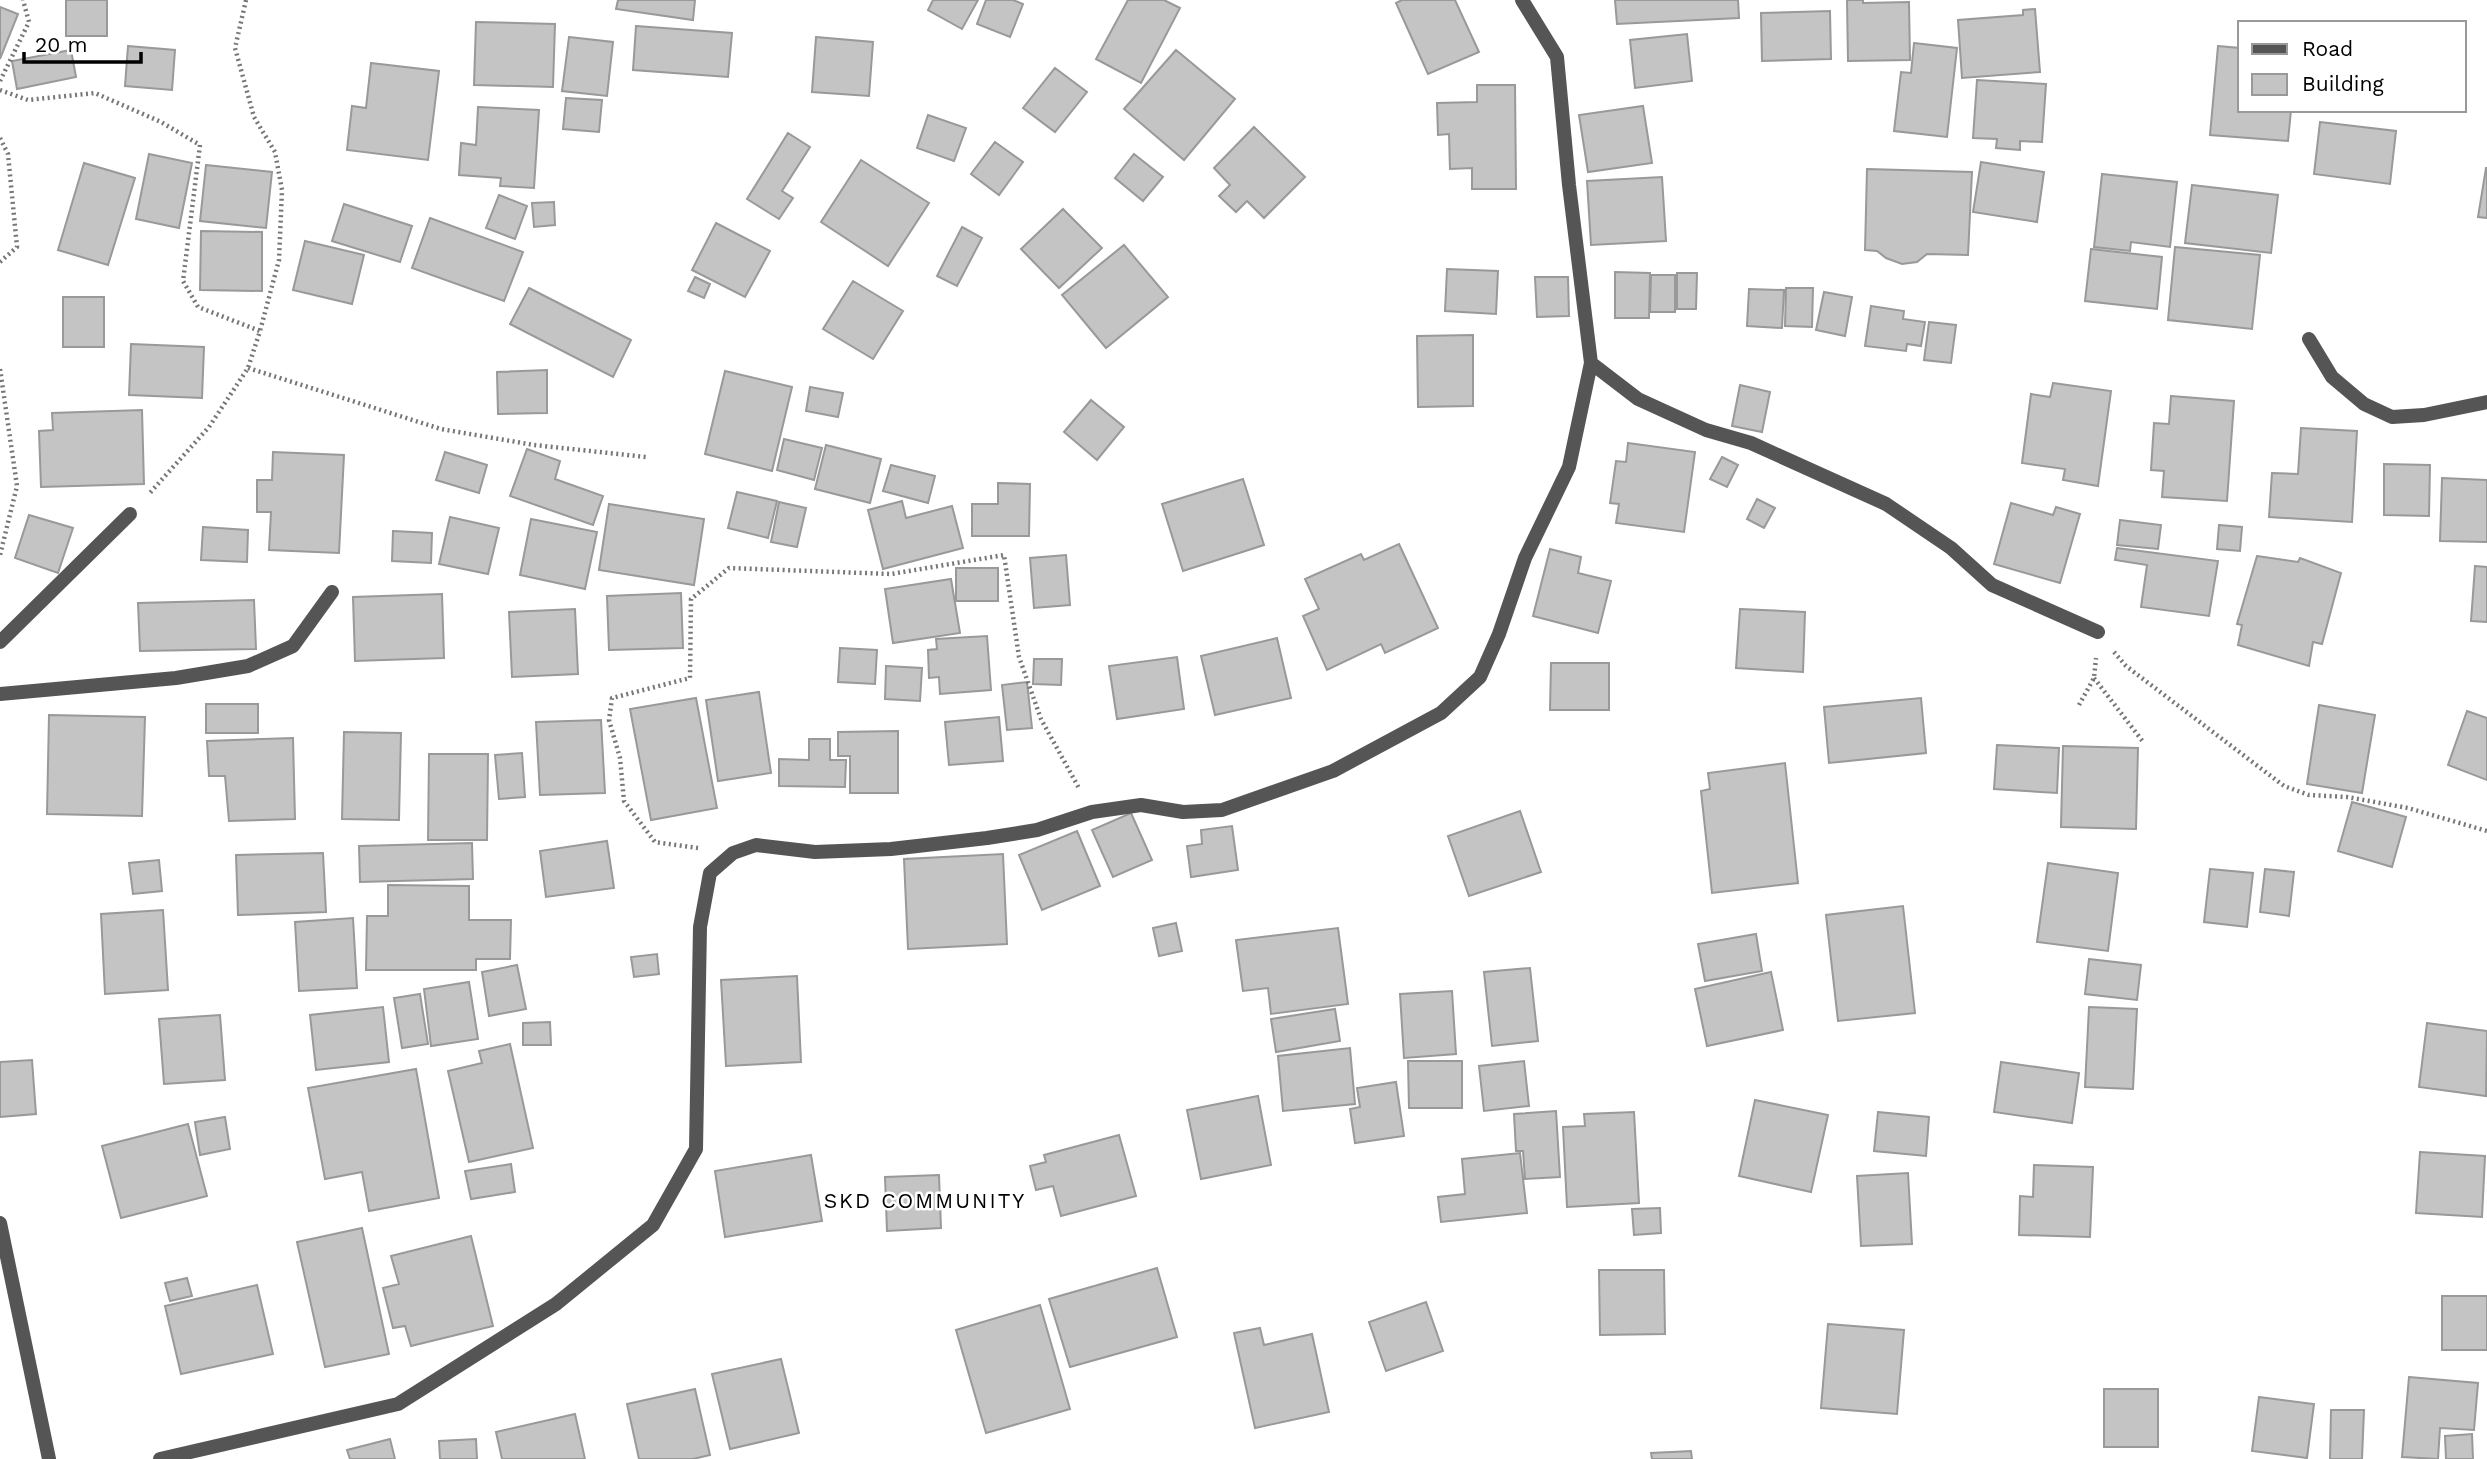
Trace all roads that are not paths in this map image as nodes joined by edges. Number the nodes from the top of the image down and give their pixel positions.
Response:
1 (1522, 0) edge
2 (2309, 339) dead end
3 (1591, 363) junction
4 (2487, 402) edge
5 (130, 514) road end
6 (332, 592) dead end
7 (2098, 632) road end
8 (0, 642) edge
9 (0, 694) edge
10 (0, 1223) edge
11 (49, 1459) edge
12 (160, 1459) edge

1 - 3 street
2 - 4 street
3 - 7 street
3 - 12 street
5 - 8 street
6 - 9 street
10 - 11 street

